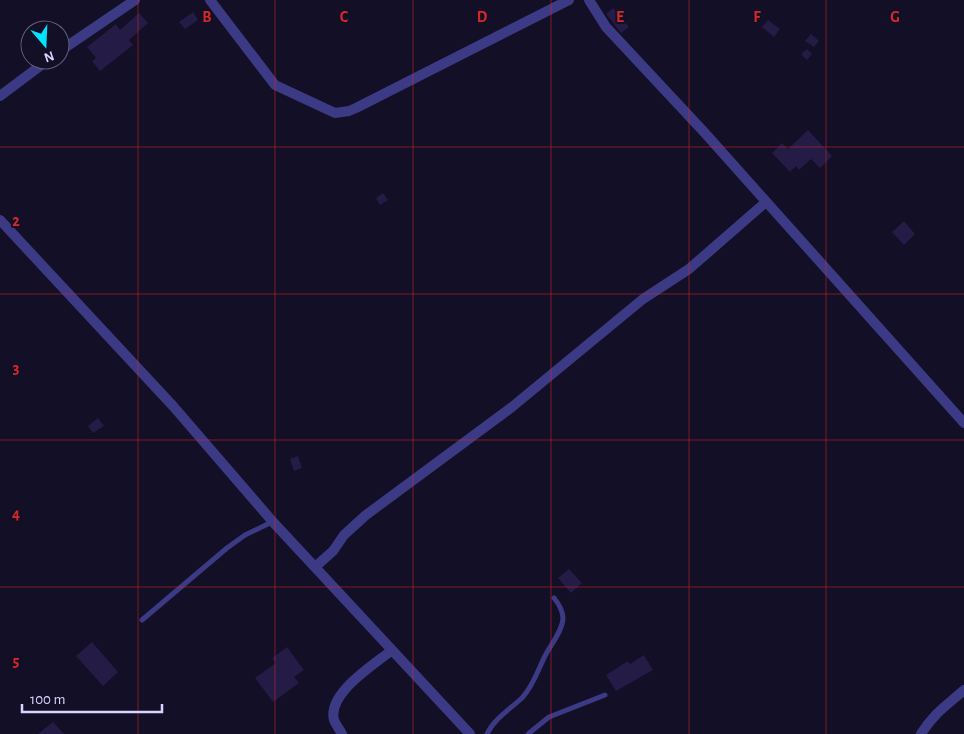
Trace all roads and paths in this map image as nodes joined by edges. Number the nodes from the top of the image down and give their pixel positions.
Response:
1 (135, 0) edge
2 (210, 0) edge
3 (569, 0) edge
4 (589, 0) edge
5 (70, 44) edge
6 (35, 70) edge
7 (0, 96) edge
8 (766, 202) junction
9 (0, 220) edge
10 (964, 423) edge
11 (273, 522) junction
12 (316, 568) junction
13 (554, 598) dead end
14 (142, 620) dead end
15 (392, 650) junction
16 (964, 690) edge
17 (605, 695) dead end
18 (342, 734) edge
19 (470, 734) edge
20 (487, 734) edge
21 (528, 734) edge
22 (921, 734) edge

1 - 5 street
2 - 3 street
4 - 8 street
6 - 7 street
8 - 10 street
8 - 12 street
9 - 11 street
11 - 12 street
11 - 14 lane
12 - 15 street
13 - 20 lane
15 - 18 street
15 - 19 street
16 - 22 street
17 - 21 lane

